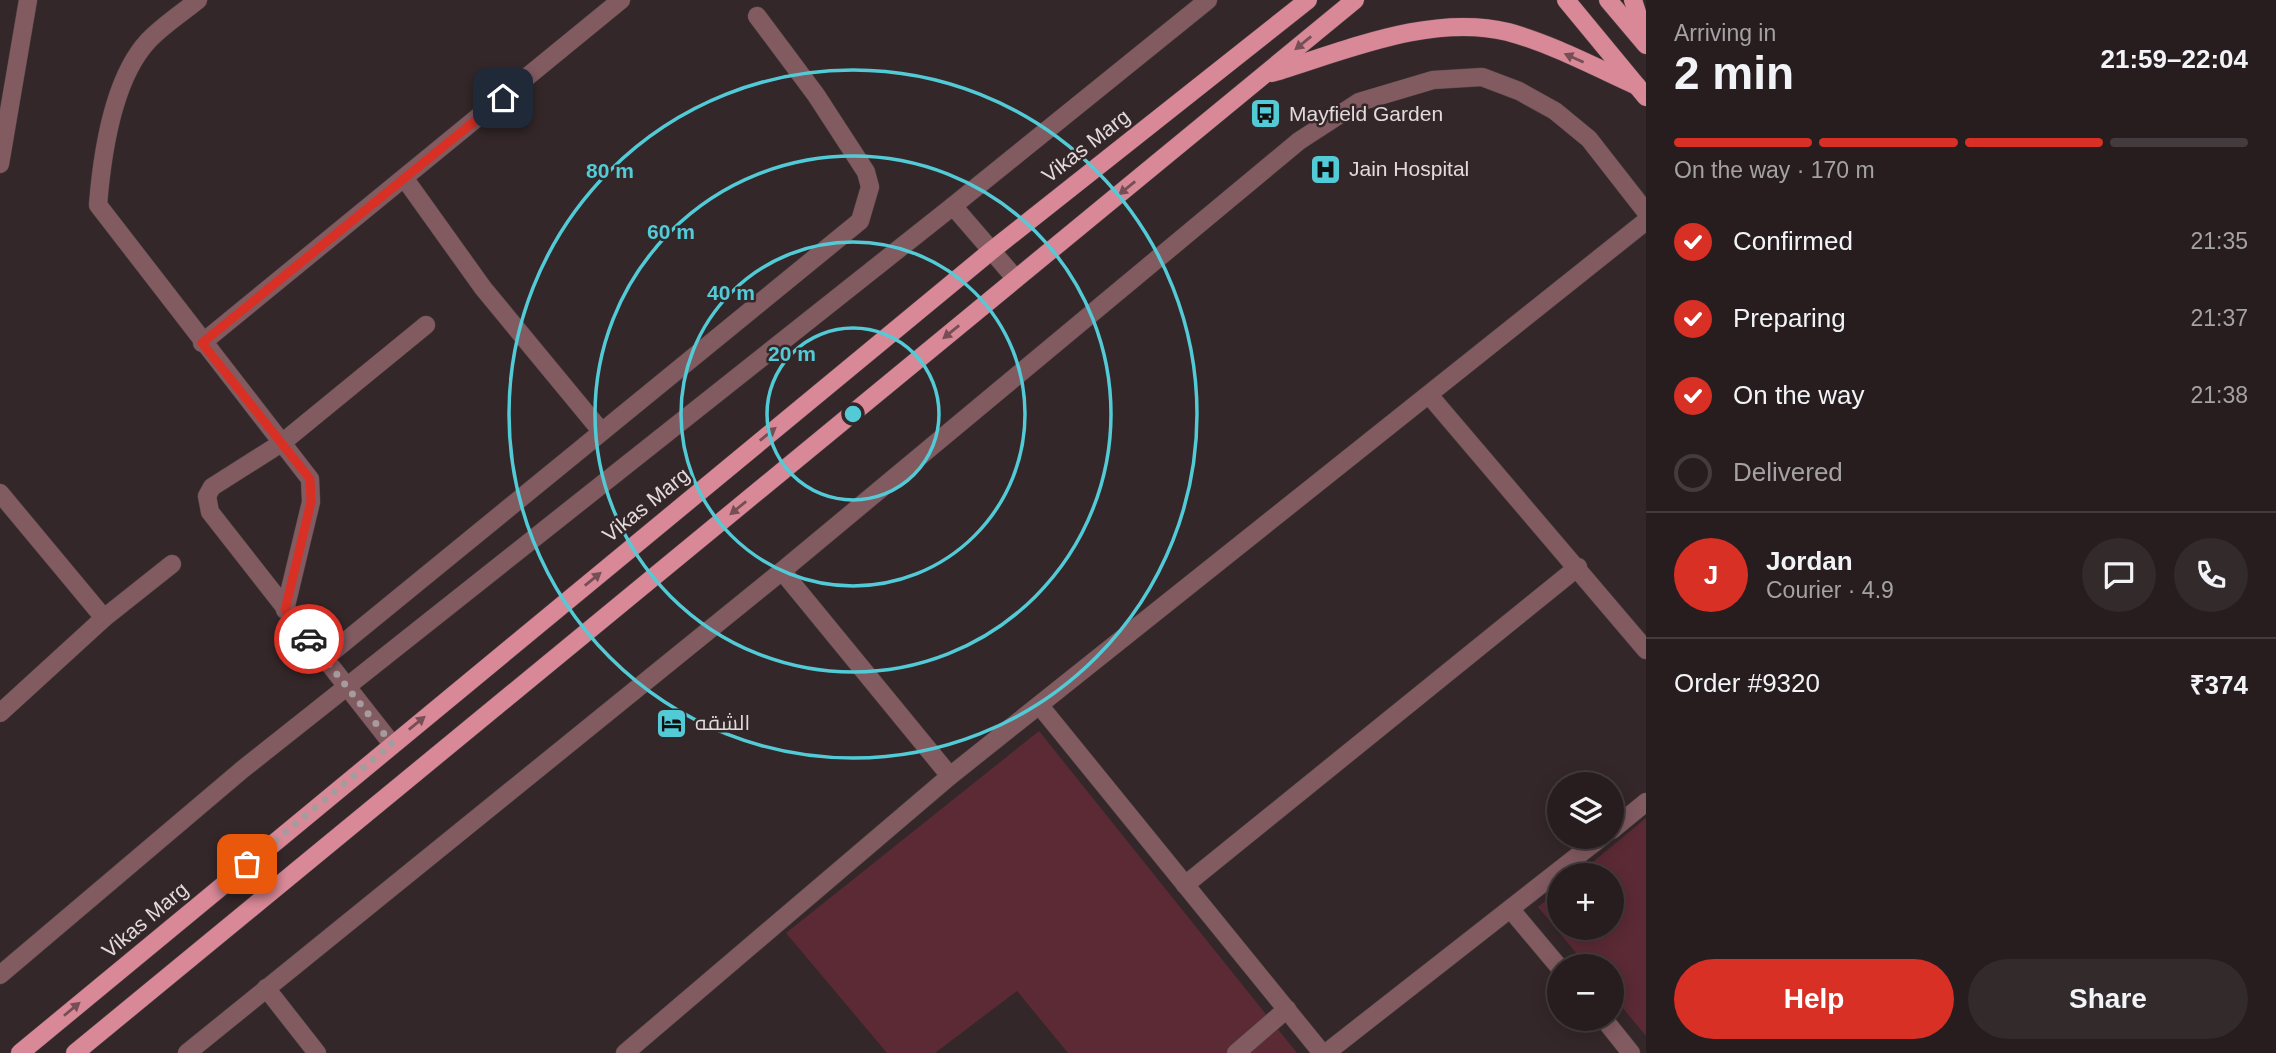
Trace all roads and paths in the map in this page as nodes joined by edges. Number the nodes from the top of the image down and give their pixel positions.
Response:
1 (28, 0) edge
2 (198, 0) edge
3 (621, 0) edge
4 (1208, 0) edge
5 (1308, 0) edge
6 (1355, 0) edge
7 (1566, 0) edge
8 (1608, 0) edge
9 (1633, 0) edge
10 (757, 16) dead end
11 (1646, 43) edge
12 (1264, 75) junction
13 (1641, 92) edge
14 (0, 164) edge
15 (405, 179) junction
16 (953, 206) junction
17 (1646, 212) edge
18 (1646, 221) edge
19 (991, 251) junction
20 (1016, 279) junction
21 (426, 326) dead end
22 (202, 343) junction
23 (1429, 394) junction
24 (601, 431) junction
25 (283, 442) junction
26 (0, 494) edge
27 (172, 564) dead end
28 (1578, 567) junction
29 (782, 570) junction
30 (285, 610) junction
31 (104, 618) junction
32 (1646, 650) edge
33 (325, 658) junction
34 (347, 686) junction
35 (1040, 706) junction
36 (0, 713) edge
37 (392, 744) junction
38 (950, 776) junction
39 (1646, 802) edge
40 (1624, 820) edge
41 (1587, 849) edge
42 (1185, 885) junction
43 (1512, 911) junction
44 (1548, 954) edge
45 (0, 975) edge
46 (266, 988) junction
47 (1287, 1009) junction
48 (1613, 1031) edge
49 (20, 1053) edge
50 (75, 1053) edge
51 (187, 1053) edge
52 (317, 1053) edge
53 (625, 1053) edge
54 (1236, 1053) edge
55 (1324, 1053) edge
56 (1631, 1053) edge

1 - 14 street
2 - 22 street
3 - 15 street
4 - 16 street
5 - 19 main road, Vikas Marg
6 -> 12 main road
7 - 13 main road
8 - 11 main road
9 - 11 main road
10 - 24 street
13 -> 12 main road
12 -> 20 main road
15 - 22 street
15 - 24 street
16 - 19 street
16 - 34 street
17 - 29 street
18 - 23 street
19 - 20 street
37 -> 19 main road, Vikas Marg
20 -> 50 main road
21 - 25 street
22 - 25 street
23 - 28 street
23 - 35 street
24 - 33 street
25 - 30 street
25 - 30 street
26 - 31 street
27 - 31 street
28 - 32 street
28 - 42 street
29 - 38 street
29 - 46 street
30 - 33 street
31 - 36 street
33 - 34 street
34 - 37 street
34 - 45 street
35 - 38 street
35 - 42 street
49 -> 37 main road, Vikas Marg
38 - 53 street
39 - 40 street
41 - 43 street
42 - 47 street
43 - 44 street
43 - 55 street
46 - 51 street
46 - 52 street
47 - 54 street
47 - 55 street
48 - 56 street

